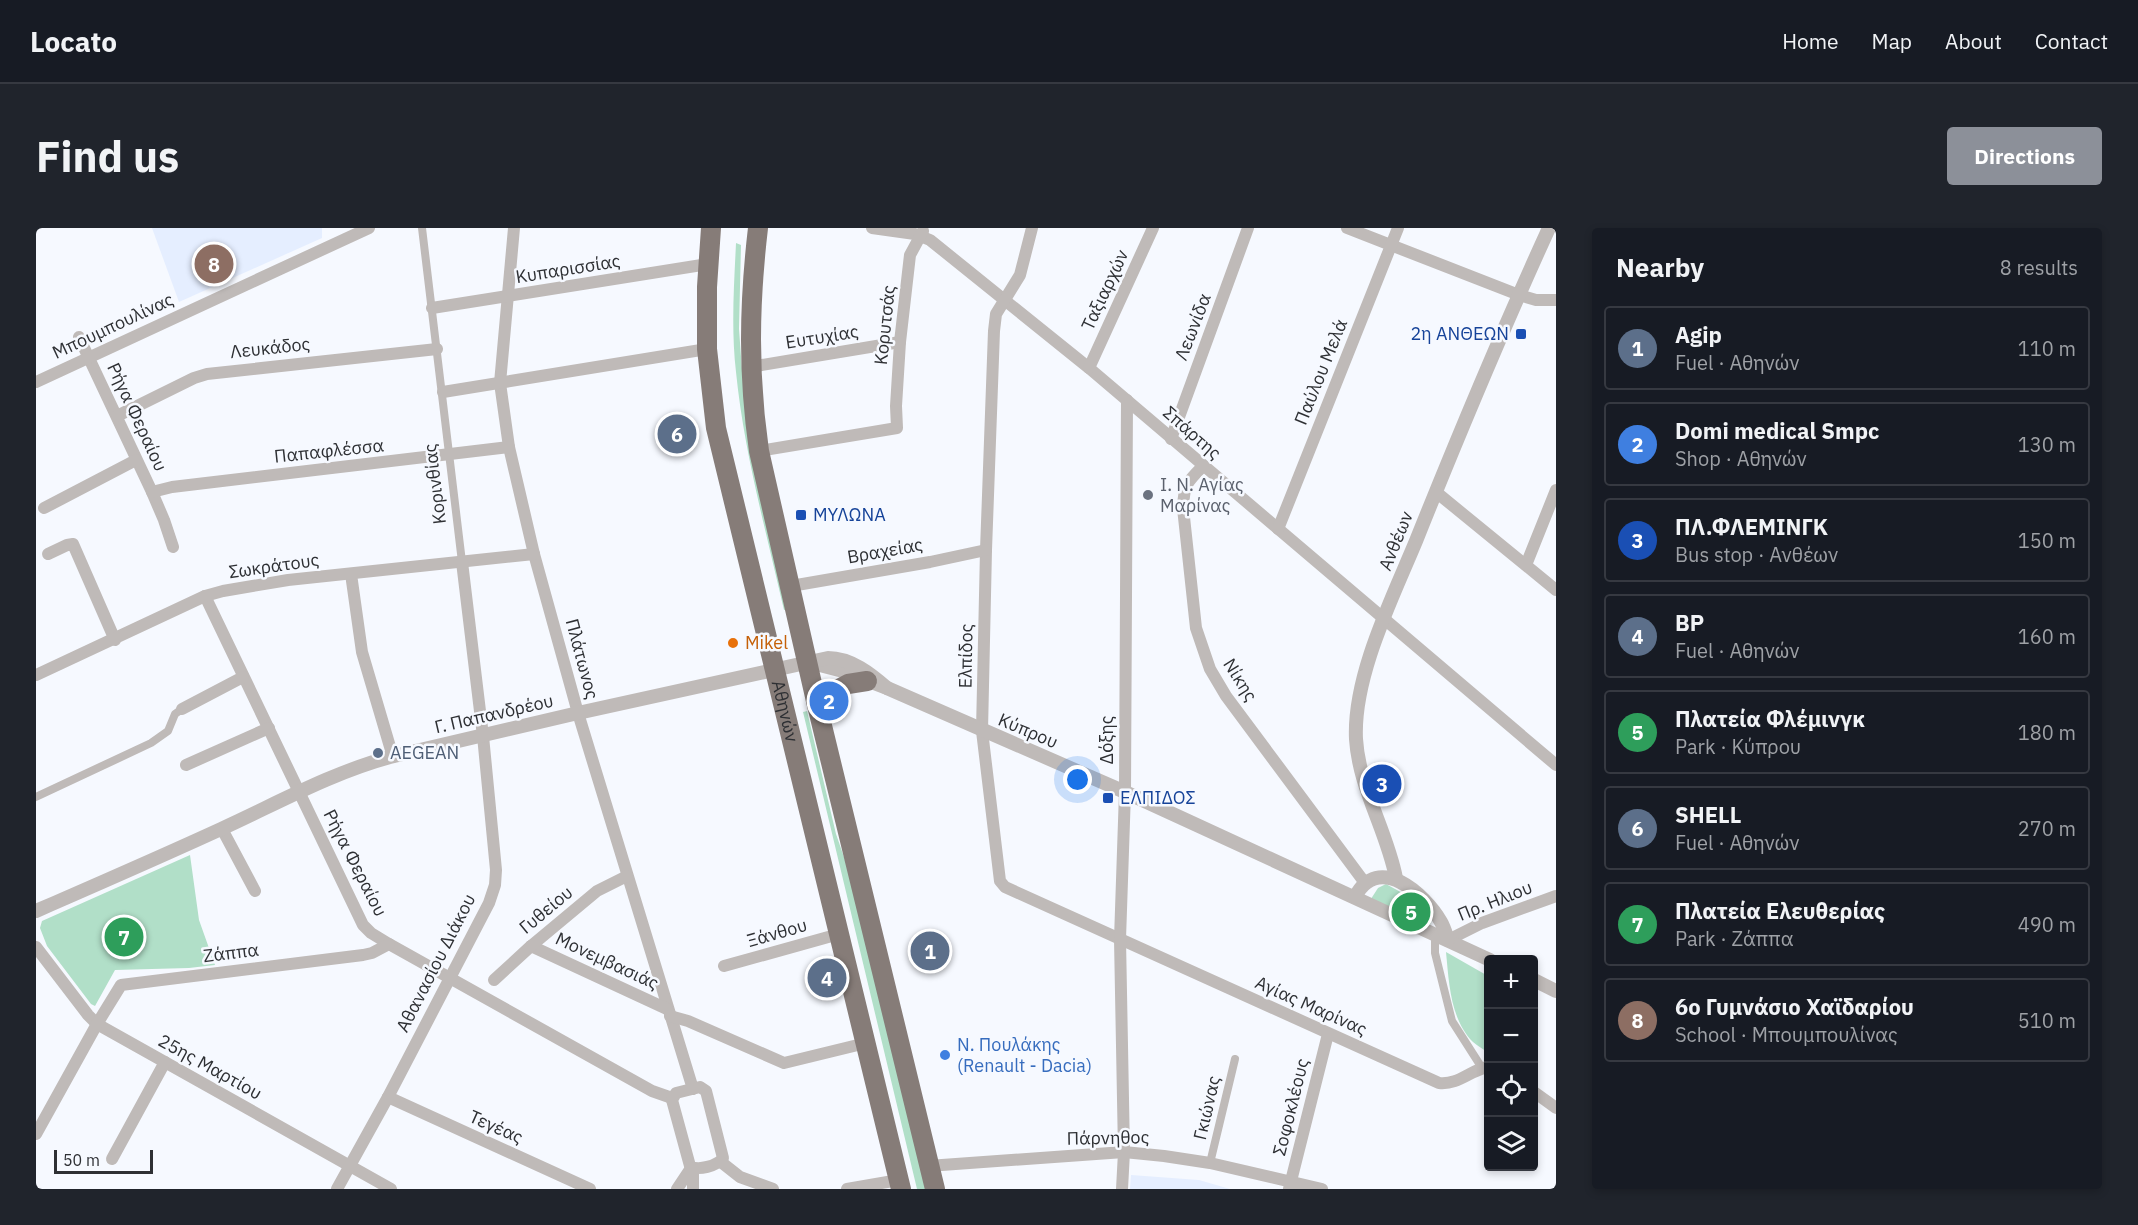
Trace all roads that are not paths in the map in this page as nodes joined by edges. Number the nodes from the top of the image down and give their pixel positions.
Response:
1 (369, 228) edge
2 (422, 228) edge
3 (514, 228) edge
4 (711, 228) edge
5 (758, 228) edge
6 (872, 228) edge
7 (1032, 228) edge
8 (1154, 228) edge
9 (1248, 228) edge
10 (1347, 228) edge
11 (1398, 228) edge
12 (1549, 228) edge
13 (922, 232) edge
14 (1391, 246) junction
15 (708, 264) junction
16 (1519, 295) junction
17 (508, 297) junction
18 (1004, 299) junction
19 (1556, 300) edge
20 (432, 308) junction
21 (79, 337) dead end
22 (900, 342) junction
23 (437, 349) junction
24 (706, 349) junction
25 (89, 357) junction
26 (750, 367) junction
27 (1089, 368) junction
28 (36, 381) edge
29 (500, 383) junction
30 (443, 392) junction
31 (1127, 399) junction
32 (117, 416) junction
33 (1171, 439) junction
34 (509, 447) junction
35 (759, 451) junction
36 (450, 455) junction
37 (136, 460) junction
38 (1203, 466) junction
39 (152, 492) junction
40 (1436, 492) junction
41 (1555, 494) edge
42 (44, 508) dead end
43 (1278, 529) junction
44 (173, 547) dead end
45 (986, 550) junction
46 (48, 554) dead end
47 (534, 554) junction
48 (462, 562) junction
49 (1526, 565) junction
50 (351, 574) junction
51 (791, 586) junction
52 (1556, 590) edge
53 (205, 596) junction
54 (1384, 619) junction
55 (115, 640) junction
56 (808, 662) junction
57 (776, 670) junction
58 (36, 675) edge
59 (243, 677) junction
60 (867, 681) junction
61 (887, 688) junction
62 (816, 701) junction
63 (182, 709) joint
64 (578, 713) junction
65 (268, 728) junction
66 (982, 731) junction
67 (483, 736) junction
68 (393, 757) junction
69 (186, 765) dead end
70 (1556, 765) edge
71 (299, 792) junction
72 (1125, 792) junction
73 (36, 797) edge
74 (222, 829) junction
75 (627, 876) junction
76 (1396, 878) junction
77 (1365, 884) junction
78 (255, 891) dead end
79 (1556, 896) edge
80 (1355, 897) junction
81 (36, 911) edge
82 (839, 934) junction
83 (1441, 937) junction
84 (1120, 939) junction
85 (389, 944) junction
86 (531, 945) junction
87 (36, 947) edge
88 (1484, 957) edge
89 (724, 966) dead end
90 (449, 977) junction
91 (494, 980) dead end
92 (1538, 982) edge
93 (1556, 991) edge
94 (668, 1013) junction
95 (97, 1024) junction
96 (1328, 1034) junction
97 (866, 1042) junction
98 (1235, 1059) dead end
99 (165, 1062) junction
100 (1484, 1067) edge
101 (1484, 1069) edge
102 (693, 1089) junction
103 (1538, 1095) edge
104 (388, 1097) junction
105 (672, 1098) junction
106 (1556, 1108) edge
107 (36, 1134) edge
108 (1124, 1152) junction
109 (112, 1159) dead end
110 (721, 1162) junction
111 (1210, 1163) junction
112 (349, 1166) junction
113 (928, 1167) junction
114 (692, 1168) junction
115 (900, 1184) edge
116 (1290, 1185) edge
117 (337, 1189) edge
118 (392, 1189) edge
119 (590, 1189) edge
120 (677, 1189) edge
121 (693, 1189) edge
122 (773, 1189) edge
123 (847, 1189) edge
124 (935, 1189) edge
125 (1122, 1189) edge
126 (1322, 1189) edge

1 - 25 street, Μπουμπουλίνας
2 - 20 street, Κορινθίας
3 - 17 street, Πλάτωνος
4 - 15 highway, Αθηνών
5 - 26 highway, Αθηνών
6 - 13 street, Σπάρτης
7 - 18 street, Ελπίδος
8 - 27 street, Ταξιαρχών
9 - 33 street, Λεωνίδα
10 - 14 street
11 - 14 street, Παύλου Μελά
12 - 16 street, Ανθέων
13 - 18 street, Σπάρτης
13 - 22 street, Κορυτσάς
14 - 16 street
14 - 43 street, Παύλου Μελά
15 - 17 street, Κυπαρισσίας
15 - 24 highway, Αθηνών
16 - 19 street
16 - 40 street, Ανθέων
17 - 20 street, Κυπαρισσίας
17 - 29 street, Πλάτωνος
18 - 27 street, Σπάρτης
18 - 45 street, Ελπίδος
20 - 23 street, Κορινθίας
21 - 25 street, Ρήγα Φεραίου
22 - 26 street, Ευτυχίας
22 - 35 street, Κορυτσάς
23 - 30 street, Κορινθίας
23 - 32 street, Λευκάδος
24 - 29 street
24 - 57 highway, Αθηνών
25 - 28 street, Μπουμπουλίνας
25 - 32 street, Ρήγα Φεραίου
26 - 35 highway, Αθηνών
27 - 31 street, Σπάρτης
29 - 30 street
29 - 34 street, Πλάτωνος
30 - 36 street, Κορινθίας
31 - 33 street, Σπάρτης
31 - 72 street, Δόξης
32 - 37 street, Ρήγα Φεραίου
33 - 38 street, Σπάρτης
34 - 36 street, Παπαφλέσσα
34 - 47 street, Πλάτωνος
35 - 51 highway, Αθηνών
36 - 39 street, Παπαφλέσσα
36 - 48 street, Κορινθίας
37 - 39 street, Ρήγα Φεραίου
37 - 42 street
38 - 43 street, Σπάρτης
38 - 77 street, Νίκης
39 - 44 street, Ρήγα Φεραίου
40 - 49 street
40 - 54 street, Ανθέων
41 - 49 street
43 - 54 street, Σπάρτης
45 - 51 street, Βραχείας
45 - 66 street, Ελπίδος
46 - 55 street
47 - 48 street, Σωκράτους
47 - 64 street, Πλάτωνος
48 - 50 street, Σωκράτους
48 - 67 street, Κορινθίας
49 - 52 street
50 - 53 street, Σωκράτους
50 - 68 street
51 - 56 highway, Αθηνών
53 - 55 street, Σωκράτους
53 - 59 street, Ρήγα Φεραίου
54 - 70 street, Σπάρτης
54 - 76 street, Ανθέων
55 - 58 street, Σωκράτους
56 - 57 street, Γ. Παπανδρέου
56 - 60 street
56 - 61 street, Κύπρου
56 - 62 highway, Αθηνών
57 - 64 street, Γ. Παπανδρέου
57 - 82 highway, Αθηνών
59 - 63 street
59 - 65 street, Ρήγα Φεραίου
60 - 61 street
60 - 62 highway
61 - 66 street, Κύπρου
62 - 113 highway, Αθηνών
63 - 73 street
64 - 67 street, Γ. Παπανδρέου
64 - 75 street, Πλάτωνος
65 - 69 street
65 - 71 street, Ρήγα Φεραίου
66 - 72 street, Κύπρου
66 - 84 street, Ελπίδος
67 - 68 street, Γ. Παπανδρέου
67 - 90 street, Αθανασίου Διάκου
68 - 71 street, Γ. Παπανδρέου
71 - 74 street, Γ. Παπανδρέου
71 - 85 street, Ρήγα Φεραίου
72 - 80 street, Κύπρου
72 - 84 street, Δόξης
74 - 78 street
74 - 81 street, Γ. Παπανδρέου
75 - 86 street, Γυθείου
75 - 94 street, Πλάτωνος
76 - 77 street
76 - 83 street
77 - 80 street
79 - 83 street, Πρ. Ηλιου
80 - 83 street, Κύπρου
82 - 89 street, Ξάνθου
82 - 97 highway, Αθηνών
83 - 88 street, Κύπρου
83 - 100 street
84 - 96 street, Αγίας Μαρίνας
84 - 108 street, Δόξης
85 - 90 street, Ρήγα Φεραίου
85 - 95 street, Ζάππα
86 - 91 street, Γυθείου
86 - 94 street, Μονεμβασιάς
87 - 95 street, 25ης Μαρτίου
90 - 104 street, Αθανασίου Διάκου
90 - 105 street, Ρήγα Φεραίου
92 - 93 street
94 - 97 street, Μονεμβασιάς
94 - 102 street, Πλάτωνος
95 - 99 street, 25ης Μαρτίου
95 - 107 street, Ζάππα
96 - 101 street, Αγίας Μαρίνας
96 - 116 street, Σοφοκλέους
97 - 115 highway, Αθηνών
98 - 111 street, Γκιώνας
99 - 109 street
99 - 112 street, 25ης Μαρτίου
102 - 105 street
102 - 110 street
103 - 106 street
104 - 112 street, Αθανασίου Διάκου
104 - 119 street, Τεγέας
105 - 114 street
108 - 111 street, Πάρνηθος
108 - 113 street, Πάρνηθος
108 - 125 street, Δόξης
110 - 114 street
110 - 122 street
111 - 116 street, Πάρνηθος
112 - 117 street, Αθανασίου Διάκου
112 - 118 street, 25ης Μαρτίου
113 - 124 highway, Αθηνών
114 - 120 street
114 - 121 street
115 - 123 street
116 - 126 street, Πάρνηθος

